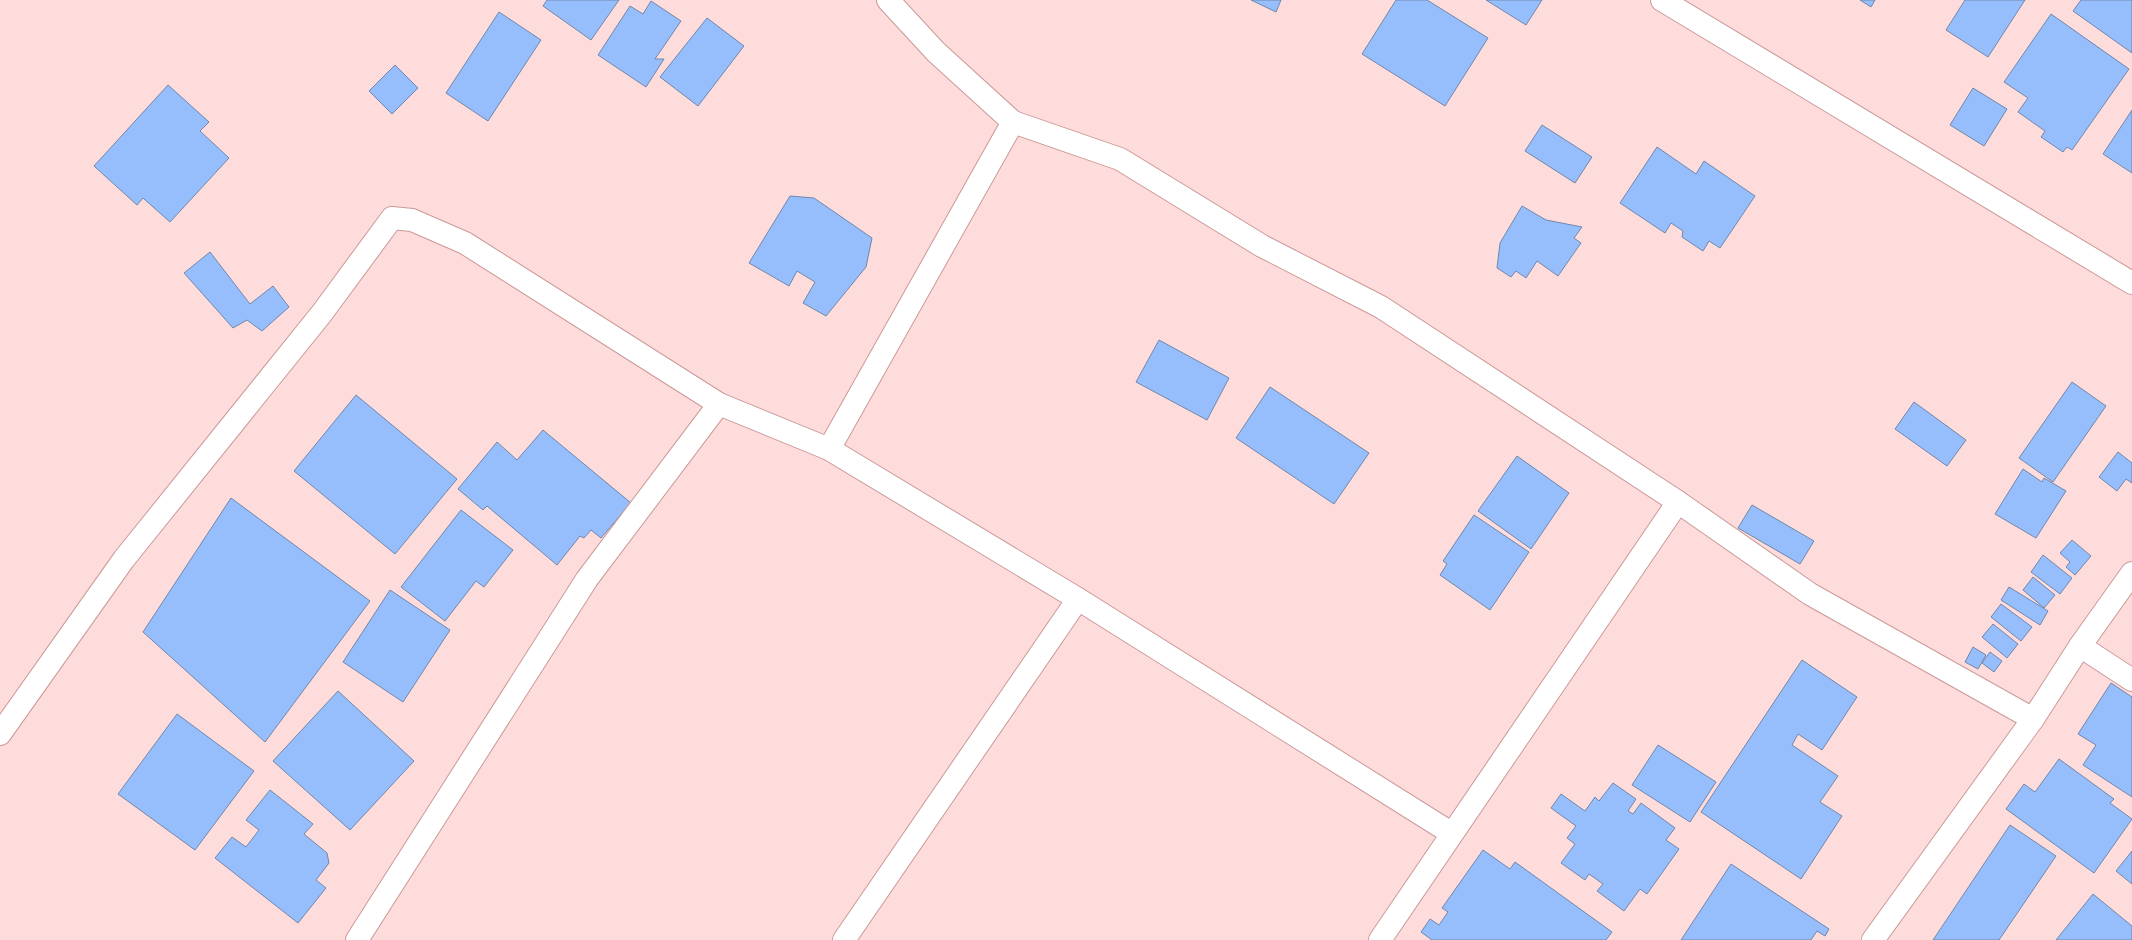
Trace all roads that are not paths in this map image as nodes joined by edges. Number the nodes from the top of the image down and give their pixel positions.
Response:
1 (888, 0) edge
2 (1662, 0) edge
3 (1013, 122) junction
4 (2132, 283) edge
5 (719, 404) junction
6 (829, 449) junction
7 (1678, 502) junction
8 (2132, 573) edge
9 (1078, 599) junction
10 (2080, 646) junction
11 (2132, 680) edge
12 (2033, 719) junction
13 (0, 734) edge
14 (1451, 833) junction
15 (357, 940) edge
16 (844, 940) edge
17 (1380, 940) edge
18 (1873, 940) edge

1 - 3 street
2 - 4 street
3 - 6 street
3 - 7 street
5 - 6 street
5 - 13 street
5 - 15 street
6 - 9 street
7 - 12 street
7 - 14 street
8 - 10 street
9 - 14 street
9 - 16 street
10 - 11 street
10 - 12 street
12 - 18 street
14 - 17 street

